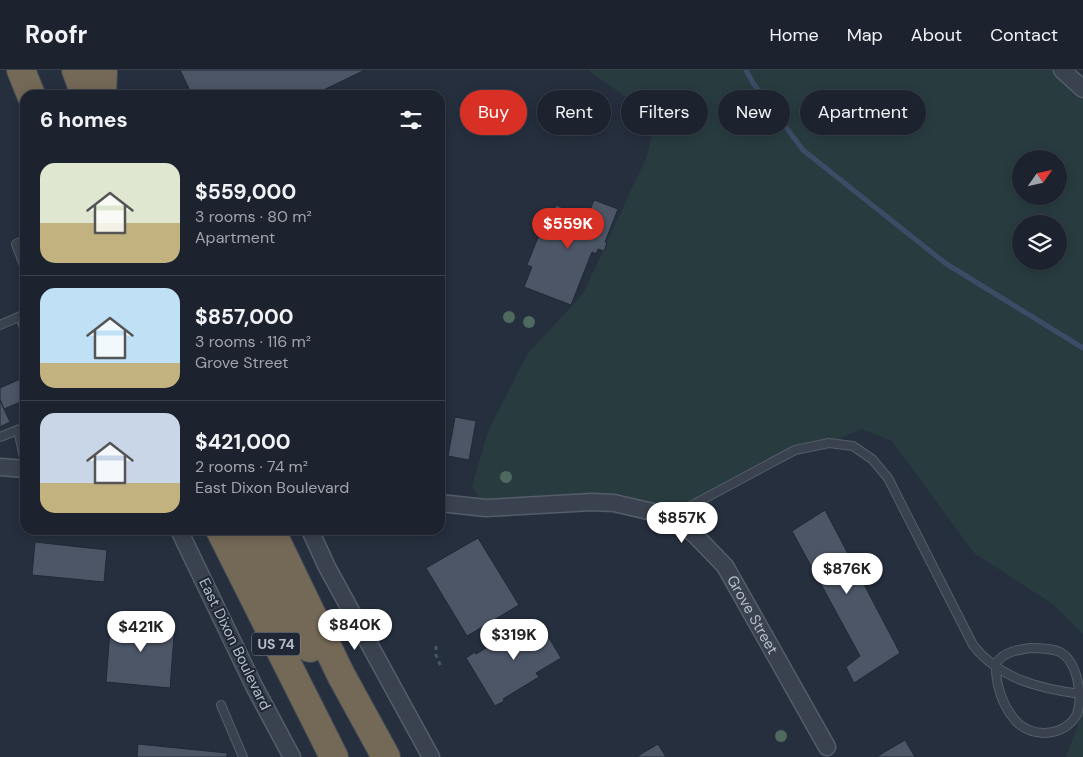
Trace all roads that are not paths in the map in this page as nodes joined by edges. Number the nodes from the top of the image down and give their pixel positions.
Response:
1 (21, 70) edge
2 (76, 70) edge
3 (103, 70) edge
4 (1062, 70) edge
5 (1083, 89) edge
6 (29, 90) edge
7 (83, 90) edge
8 (102, 90) edge
9 (20, 242) edge
10 (20, 255) edge
11 (20, 316) edge
12 (0, 326) edge
13 (20, 428) edge
14 (0, 437) edge
15 (0, 467) edge
16 (20, 469) edge
17 (445, 504) edge
18 (668, 518) junction
19 (181, 535) edge
20 (223, 535) edge
21 (248, 535) edge
22 (272, 535) edge
23 (312, 535) edge
24 (996, 668) junction
25 (341, 674) junction
26 (1081, 694) junction
27 (220, 705) dead end
28 (827, 748) dead end
29 (243, 757) edge
30 (292, 757) edge
31 (334, 757) edge
32 (386, 757) edge
33 (431, 757) edge

1 - 6 highway
2 - 7 highway
3 - 8 highway
4 - 5 street
9 - 10 lane
11 - 12 lane
13 - 14 lane
15 - 16 street
17 - 18 street, Grove Street
18 - 24 lane
18 - 28 street, Grove Street
19 - 30 street, East Dixon Boulevard
20 - 31 highway, US 74
21 - 25 highway
22 - 25 highway, US 74
23 - 33 street
24 - 26 lane
24 - 26 lane
24 - 26 lane
25 - 32 highway, US 74
27 - 29 lane

